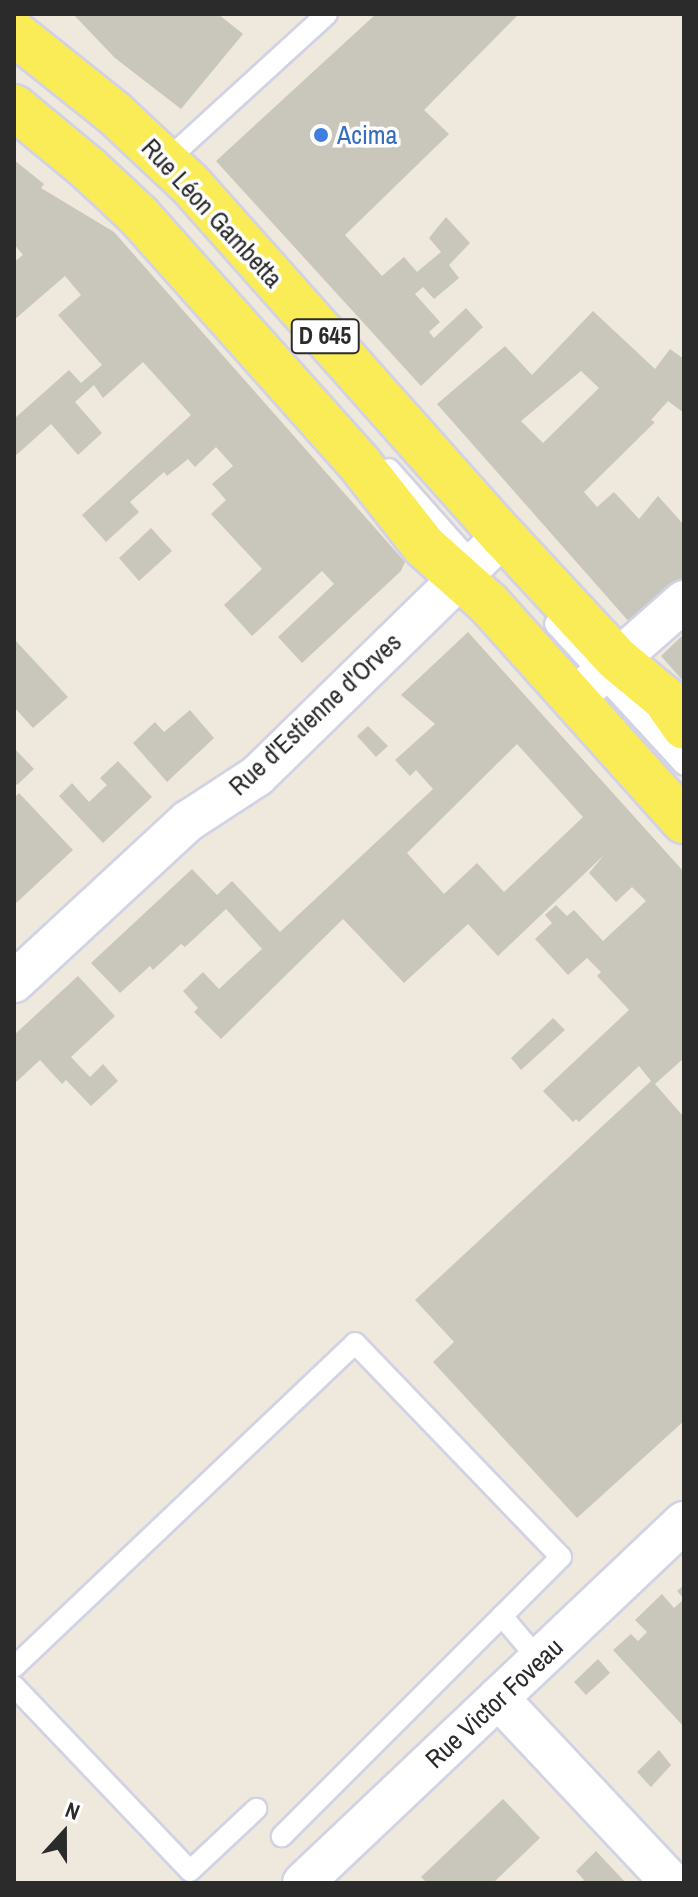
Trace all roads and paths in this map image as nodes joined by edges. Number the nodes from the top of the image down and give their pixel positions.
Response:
1 (321, 16) edge
2 (14, 33) edge
3 (60, 97) dead end
4 (21, 100) edge
5 (166, 161) junction
6 (233, 290) dead end
7 (340, 384) dead end
8 (403, 456) dead end
9 (484, 559) junction
10 (684, 601) edge
11 (539, 607) dead end
12 (594, 680) junction
13 (684, 727) edge
14 (684, 765) edge
15 (684, 795) edge
16 (684, 821) edge
17 (14, 982) edge
18 (684, 1522) edge
19 (502, 1616) junction
20 (539, 1660) junction
21 (14, 1667) edge
22 (14, 1686) edge
23 (498, 1698) junction
24 (256, 1809) dead end
25 (282, 1836) dead end
26 (323, 1877) edge
27 (672, 1883) edge

1 - 5 lane
2 - 5 main road, Rue Léon Gambetta / D 645
3 - 4 lane
4 - 7 lane
4 - 9 main road, Rue Léon Gambetta / D 645
5 - 9 main road, Rue Léon Gambetta / D 645
6 - 9 lane
8 - 9 lane
9 - 12 main road, Rue Léon Gambetta / D 645
9 - 12 main road, Rue Léon Gambetta / D 645
9 - 17 street, Rue d'Estienne d'Orves
10 - 12 street
11 - 12 lane
12 - 13 main road, D 645
12 - 14 lane
12 - 15 lane
12 - 16 main road, D 645
18 - 20 street, Rue Victor Foveau
19 - 20 lane
19 - 21 lane
19 - 25 lane
20 - 23 street, Rue Victor Foveau
22 - 24 lane
23 - 26 street, Rue Victor Foveau
23 - 27 street

